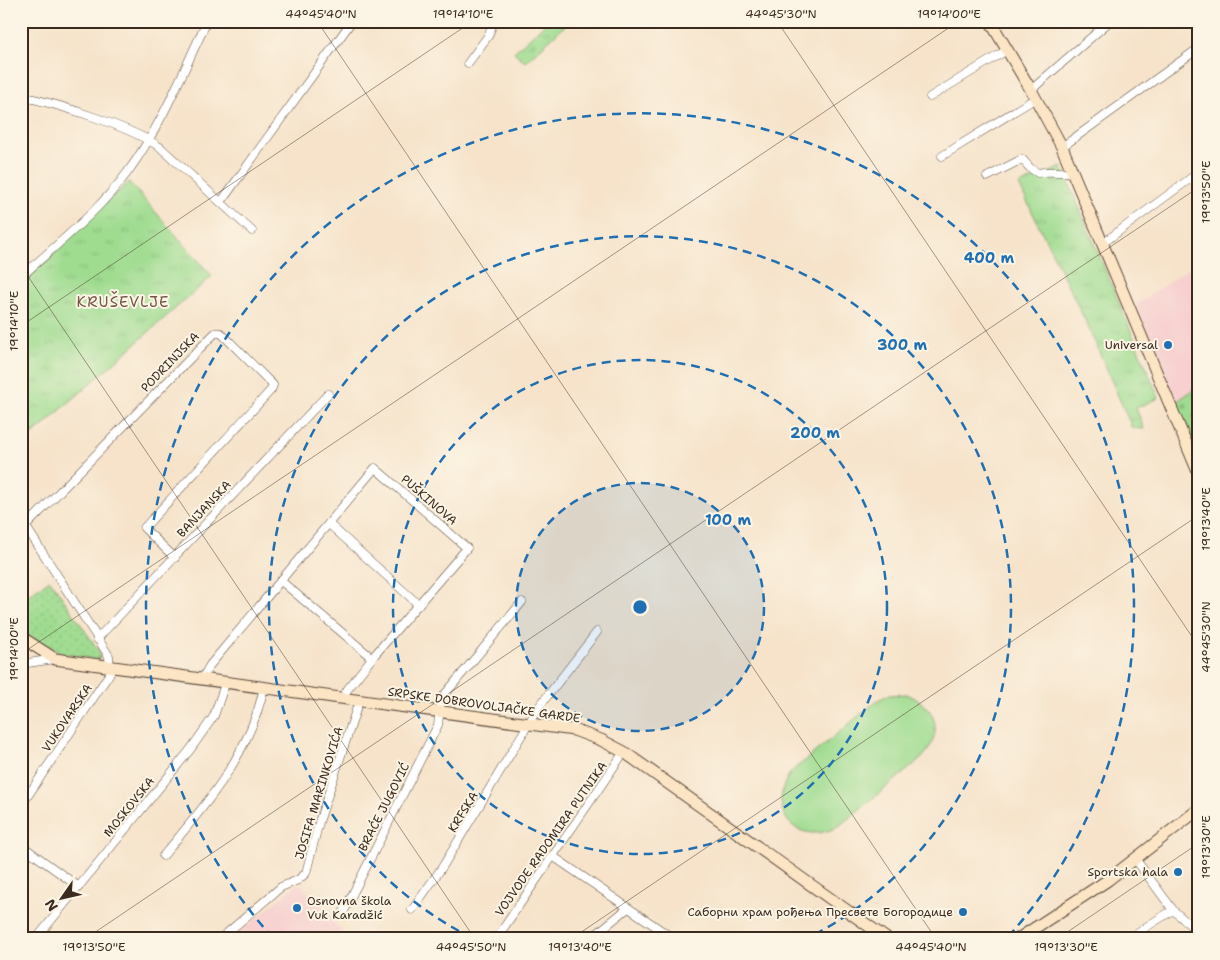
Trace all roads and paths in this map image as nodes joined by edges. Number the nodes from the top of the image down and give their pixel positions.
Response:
1 (207, 21) edge
2 (352, 21) edge
3 (494, 21) edge
4 (990, 21) edge
5 (1110, 21) edge
6 (1199, 48) edge
7 (1007, 50) junction
8 (468, 63) dead end
9 (1033, 94) junction
10 (21, 96) edge
11 (930, 97) dead end
12 (150, 140) junction
13 (1062, 147) junction
14 (942, 156) dead end
15 (1072, 172) junction
16 (1199, 172) edge
17 (987, 177) dead end
18 (221, 202) junction
19 (252, 231) dead end
20 (1103, 243) junction
21 (21, 277) edge
22 (328, 394) dead end
23 (1199, 474) edge
24 (24, 523) edge
25 (328, 524) junction
26 (175, 558) junction
27 (282, 581) junction
28 (522, 602) dead end
29 (419, 605) junction
30 (597, 632) dead end
31 (21, 637) edge
32 (97, 639) junction
33 (372, 658) junction
34 (55, 659) junction
35 (21, 664) edge
36 (111, 666) junction
37 (202, 679) junction
38 (226, 682) junction
39 (264, 686) junction
40 (343, 698) junction
41 (359, 701) junction
42 (438, 712) junction
43 (529, 724) junction
44 (624, 752) junction
45 (21, 806) edge
46 (1199, 809) edge
47 (21, 845) edge
48 (163, 856) dead end
49 (554, 856) junction
50 (1136, 860) junction
51 (79, 887) junction
52 (628, 908) junction
53 (412, 910) dead end
54 (1173, 910) junction
55 (344, 911) dead end
56 (1199, 932) edge
57 (36, 939) edge
58 (220, 939) edge
59 (496, 939) edge
60 (590, 939) edge
61 (674, 939) edge
62 (888, 939) edge
63 (1018, 939) edge
64 (1127, 939) edge

1 - 12 street
2 - 18 street
3 - 8 street
4 - 7 main road
5 - 9 street
6 - 13 street
7 - 9 main road
7 - 11 street
9 - 13 main road
9 - 14 street
10 - 12 street
12 - 18 street
12 - 21 street
13 - 15 main road
15 - 17 street
15 - 20 main road
16 - 20 street
18 - 19 street
20 - 23 main road
22 - 26 street, BANJANSKA
24 - 26 street, PODRINJSKA
24 - 32 street, PODRINJSKA
25 - 27 street, PUŠKINOVA
25 - 29 street
25 - 29 street, PUŠKINOVA
26 - 32 street, BANJANSKA
27 - 33 street
27 - 37 street, PUŠKINOVA
28 - 42 street, BRAĆE JUGOVIĆ
29 - 33 street, PUŠKINOVA
30 - 43 street, KRFSKA
31 - 34 main road, SRPSKE DOBROVOLJAČKE GARDE
32 - 36 street, PODRINJSKA
33 - 40 street, PUŠKINOVA
34 - 35 street
34 - 36 main road, SRPSKE DOBROVOLJAČKE GARDE
36 - 37 main road, SRPSKE DOBROVOLJAČKE GARDE
36 - 45 street, VUKOVARSKA
37 - 38 main road, SRPSKE DOBROVOLJAČKE GARDE
38 - 39 main road, SRPSKE DOBROVOLJAČKE GARDE
38 - 51 street, MOSKOVSKA
39 - 40 main road, SRPSKE DOBROVOLJAČKE GARDE
39 - 48 street
40 - 41 main road, SRPSKE DOBROVOLJAČKE GARDE
41 - 42 main road, SRPSKE DOBROVOLJAČKE GARDE
41 - 58 street, JOSIFA MARINKOVIĆA
42 - 43 main road, SRPSKE DOBROVOLJAČKE GARDE
42 - 55 street, BRAĆE JUGOVIĆ
43 - 44 main road, SRPSKE DOBROVOLJAČKE GARDE
43 - 53 street, KRFSKA
44 - 49 street, VOJVODE RADOMIRA PUTNIKA
44 - 62 main road, SRPSKE DOBROVOLJAČKE GARDE
46 - 50 main road
47 - 51 street
49 - 52 street
49 - 59 street, VOJVODE RADOMIRA PUTNIKA
50 - 54 street
50 - 63 main road
51 - 57 street, MOSKOVSKA
52 - 60 street
52 - 61 street
54 - 56 street
54 - 64 street

